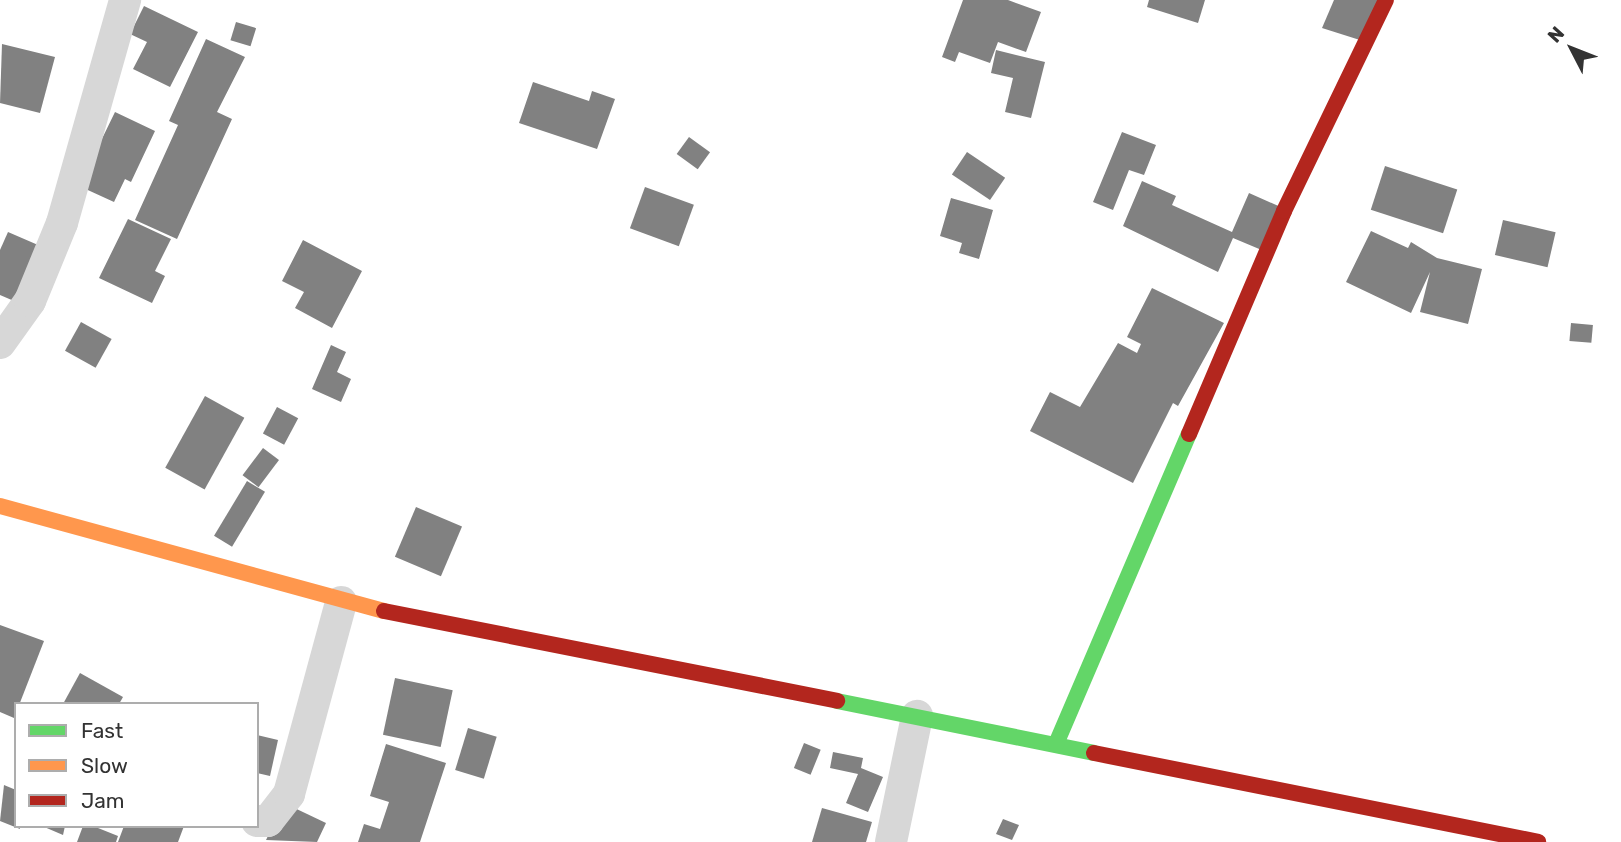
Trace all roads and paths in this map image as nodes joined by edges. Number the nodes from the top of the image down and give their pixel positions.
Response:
1 (125, 0) edge
2 (1386, 0) edge
3 (0, 343) edge
4 (0, 506) edge
5 (341, 601) junction
6 (917, 716) junction
7 (1056, 744) junction
8 (259, 821) edge
9 (891, 842) edge
10 (1538, 842) edge

1 - 3 street
2 - 7 main road
4 - 5 main road
5 - 6 main road
5 - 8 street
6 - 7 main road
6 - 9 street
7 - 10 main road

